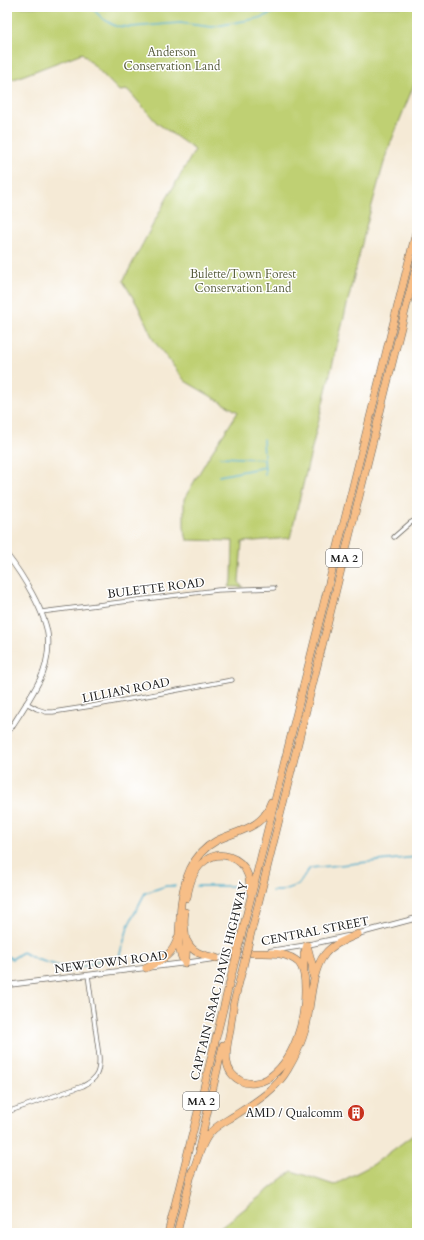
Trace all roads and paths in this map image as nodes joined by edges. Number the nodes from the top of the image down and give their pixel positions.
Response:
1 (417, 228) edge
2 (417, 264) edge
3 (417, 519) edge
4 (394, 537) dead end
5 (7, 555) edge
6 (274, 588) dead end
7 (41, 612) junction
8 (232, 680) dead end
9 (26, 703) junction
10 (7, 734) edge
11 (278, 790) junction
12 (250, 900) junction
13 (417, 918) edge
14 (179, 930) junction
15 (358, 934) junction
16 (186, 940) junction
17 (307, 945) junction
18 (252, 953) junction
19 (216, 958) junction
20 (185, 963) junction
21 (146, 968) junction
22 (88, 975) junction
23 (304, 975) junction
24 (7, 985) edge
25 (313, 986) junction
26 (234, 1001) junction
27 (7, 1112) edge
28 (191, 1176) junction
29 (168, 1233) edge
30 (177, 1233) edge

1 - 11 highway, MA 2
2 - 26 highway, CAPTAIN ISAAC DAVIS HIGHWAY / MA 2, bridge
3 - 4 street
5 - 7 street
6 - 7 street, BULETTE ROAD
7 - 9 street
8 - 9 street, LILLIAN ROAD
9 - 10 street
11 - 12 highway, CAPTAIN ISAAC DAVIS HIGHWAY / MA 2
11 - 14 highway
12 - 16 highway
12 - 29 highway, CAPTAIN ISAAC DAVIS HIGHWAY / MA 2, bridge
13 - 15 street, CENTRAL STREET
14 - 20 highway
14 - 21 highway
15 - 17 street, CENTRAL STREET
15 - 25 highway
16 - 19 highway
16 - 20 highway
17 - 18 street, CENTRAL STREET
17 - 23 highway
17 - 25 highway
18 - 19 street, CENTRAL STREET
18 - 23 highway
19 - 20 street, NEWTOWN ROAD
20 - 21 street, NEWTOWN ROAD
21 - 22 street, NEWTOWN ROAD
22 - 24 street, NEWTOWN ROAD
22 - 27 street
23 - 26 highway
25 - 28 highway
26 - 28 highway, CAPTAIN ISAAC DAVIS HIGHWAY / MA 2
28 - 30 highway, CAPTAIN ISAAC DAVIS HIGHWAY / MA 2

